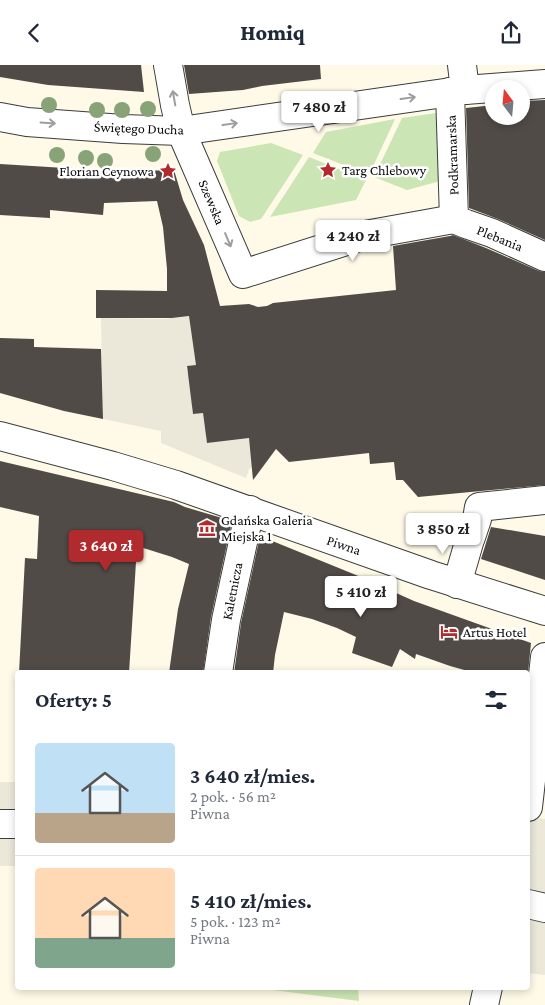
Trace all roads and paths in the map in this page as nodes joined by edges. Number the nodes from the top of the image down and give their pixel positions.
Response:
1 (168, 65) edge
2 (459, 82) edge
3 (545, 84) edge
4 (0, 117) edge
5 (181, 131) junction
6 (454, 219) junction
7 (545, 257) edge
8 (0, 436) edge
9 (545, 500) edge
10 (250, 510) junction
11 (457, 584) junction
12 (545, 611) edge
13 (545, 657) edge
14 (218, 670) edge
15 (530, 789) edge
16 (0, 824) edge
17 (15, 824) edge
18 (530, 904) edge
19 (545, 908) edge
20 (487, 990) edge
21 (484, 1005) edge

5 -> 1 street, Szewska
2 - 3 street, Świętego Ducha
5 -> 2 street, Świętego Ducha
2 - 6 street, Podkramarska
4 -> 5 street, Świętego Ducha
5 -> 6 street, Szewska
6 - 7 street, Plebania
8 - 10 street, Piwna
9 - 11 street
10 - 11 street, Piwna
10 - 14 street, Kaletnicza
11 - 12 street, Piwna
13 - 15 street
16 - 17 street
18 - 19 street
20 - 21 street

